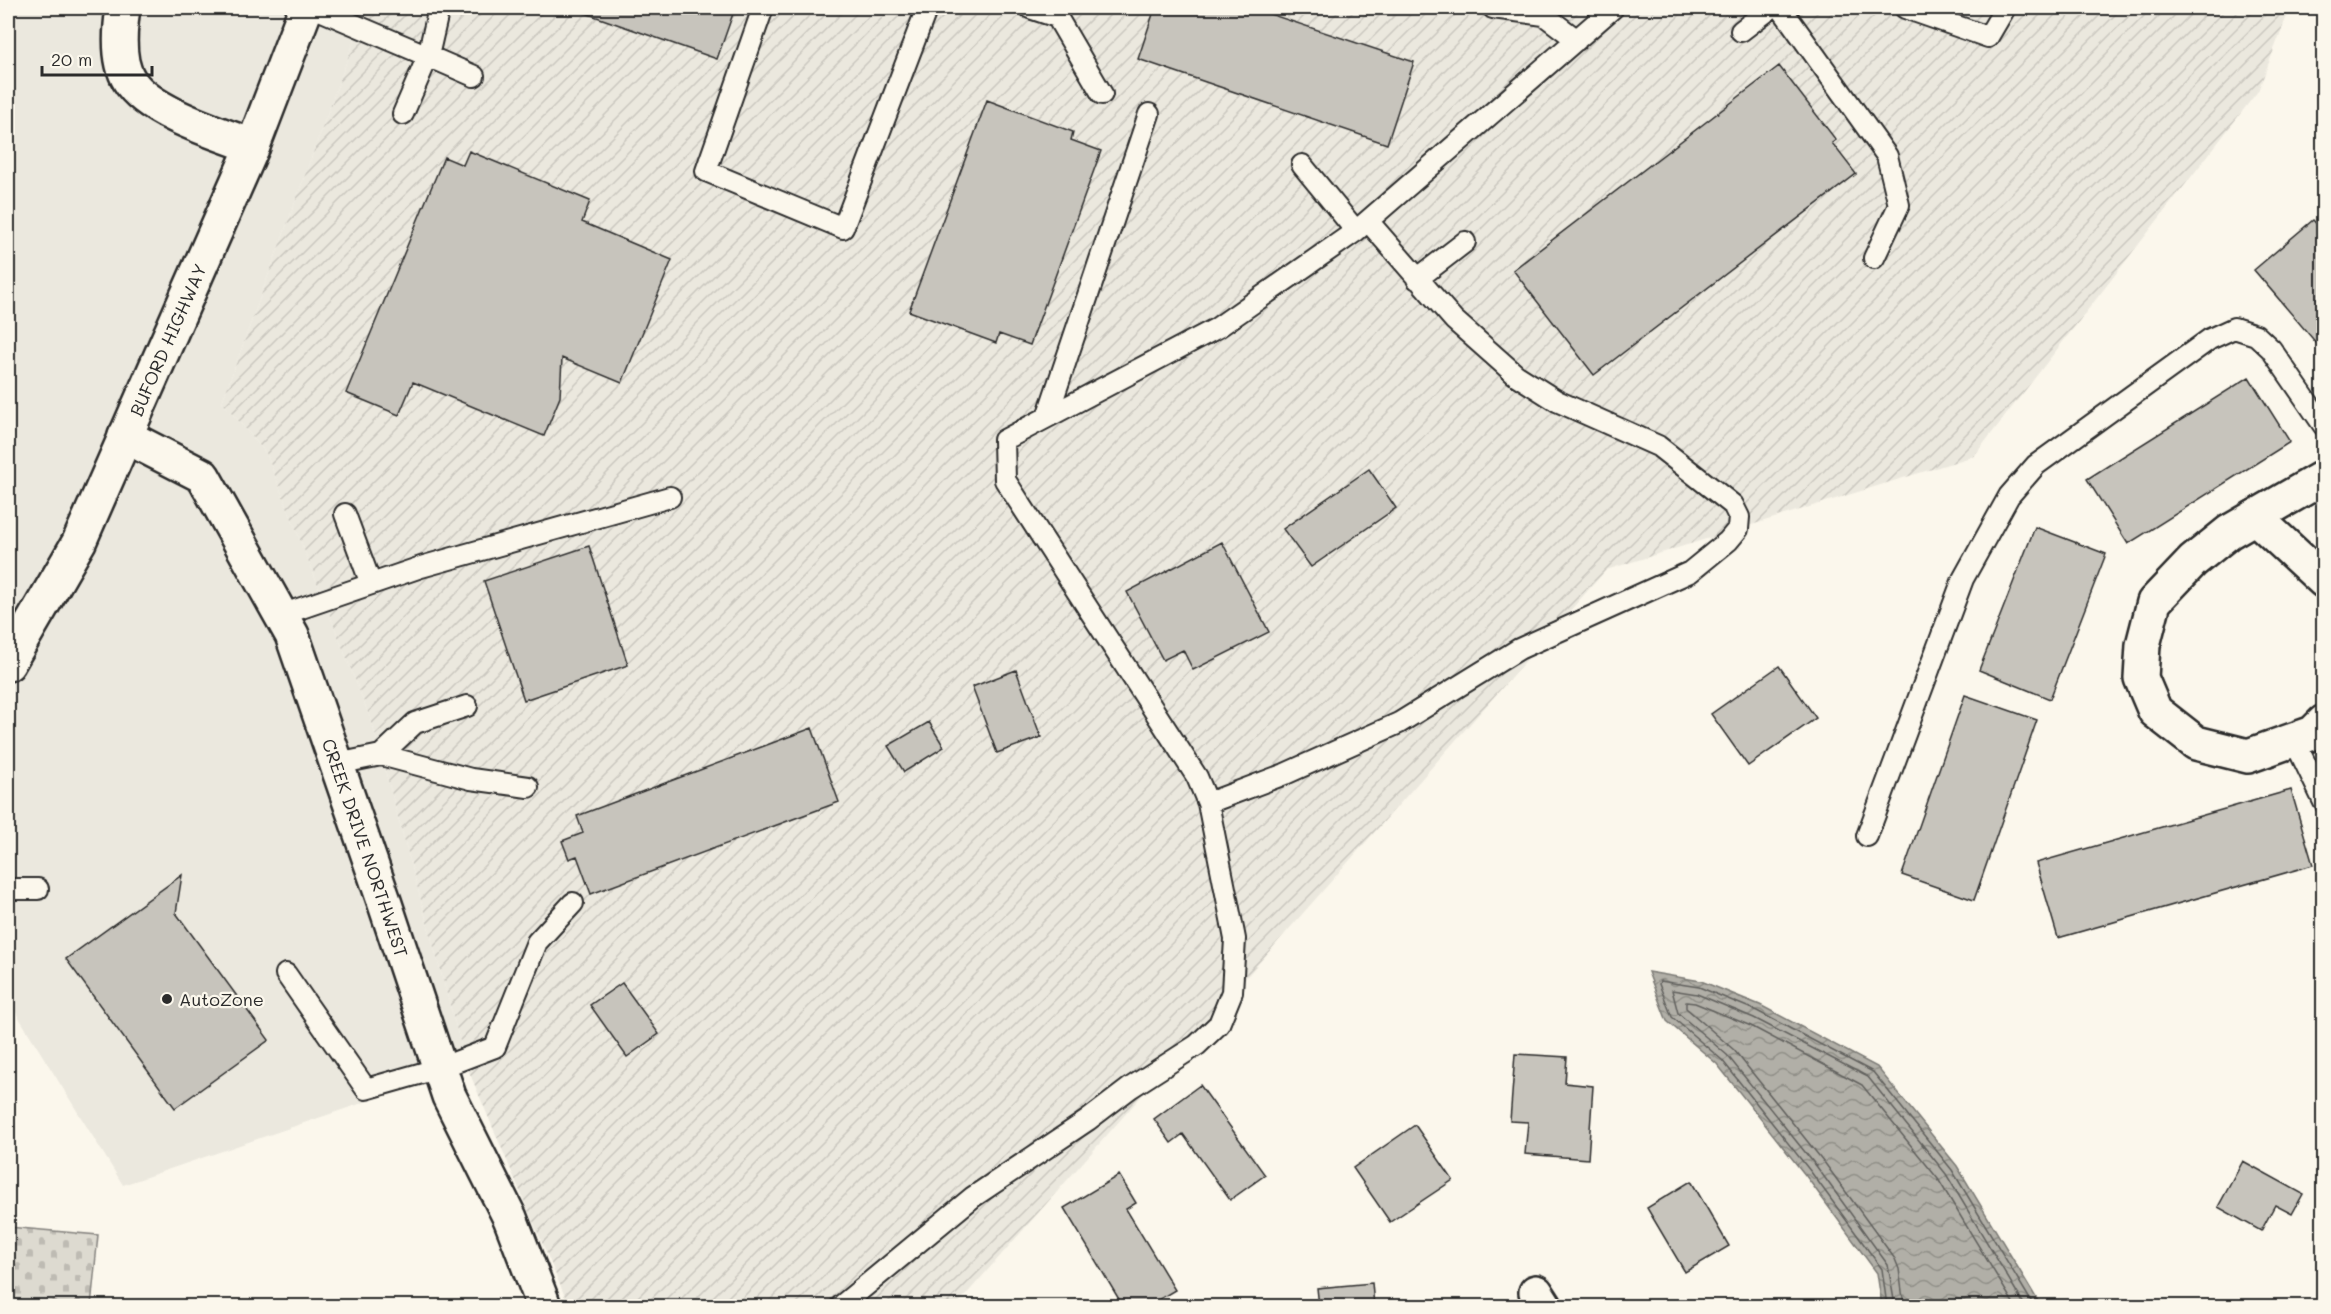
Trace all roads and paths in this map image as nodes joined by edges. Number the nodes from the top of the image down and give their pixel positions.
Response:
1 (123, 8) edge
2 (306, 8) edge
3 (315, 8) edge
4 (439, 8) edge
5 (763, 8) edge
6 (927, 8) edge
7 (1030, 8) edge
8 (1494, 8) edge
9 (1613, 8) edge
10 (1771, 8) edge
11 (1781, 8) edge
12 (1905, 8) edge
13 (2005, 8) edge
14 (1546, 11) edge
15 (1058, 12) edge
16 (1741, 31) dead end
17 (1577, 40) junction
18 (428, 56) junction
19 (474, 76) dead end
20 (1102, 94) dead end
21 (403, 114) dead end
22 (1149, 114) dead end
23 (253, 146) junction
24 (1302, 165) dead end
25 (1362, 226) junction
26 (1465, 242) dead end
27 (1874, 258) dead end
28 (1417, 279) junction
29 (1047, 417) junction
30 (2324, 426) edge
31 (125, 436) junction
32 (2324, 477) edge
33 (670, 497) dead end
34 (345, 514) dead end
35 (2255, 517) junction
36 (2324, 580) edge
37 (371, 584) junction
38 (281, 615) junction
39 (8, 664) edge
40 (466, 706) dead end
41 (2324, 722) edge
42 (2294, 740) junction
43 (381, 755) junction
44 (336, 764) junction
45 (528, 787) dead end
46 (2324, 802) edge
47 (1208, 803) junction
48 (1867, 836) dead end
49 (8, 889) edge
50 (38, 889) dead end
51 (573, 903) dead end
52 (286, 974) dead end
53 (440, 1068) junction
54 (544, 1306) edge
55 (841, 1306) edge

1 - 23 street
2 - 23 street, BUFORD HIGHWAY
3 - 18 lane
4 - 18 lane
5 - 6 lane
7 - 15 lane
8 - 14 lane
9 - 17 lane
10 - 16 lane
11 - 27 lane
12 - 13 lane
14 - 17 lane
15 - 20 lane
17 - 25 lane
18 - 19 lane
18 - 21 lane
22 - 29 lane
23 - 31 street, BUFORD HIGHWAY
24 - 25 lane
25 - 28 lane
25 - 29 lane
26 - 28 lane
28 - 47 lane
29 - 47 lane
30 - 48 lane
31 - 38 street, CREEK DRIVE NORTHWEST
31 - 39 street, BUFORD HIGHWAY
32 - 35 street
33 - 37 lane
34 - 37 lane
35 - 36 street
35 - 42 street
37 - 38 lane
38 - 44 street, CREEK DRIVE NORTHWEST
40 - 43 lane
41 - 42 street
42 - 46 lane
43 - 44 lane
43 - 45 lane
44 - 53 street, CREEK DRIVE NORTHWEST
47 - 55 lane
49 - 50 lane
51 - 53 lane
52 - 53 lane
53 - 54 street, CREEK DRIVE NORTHWEST

